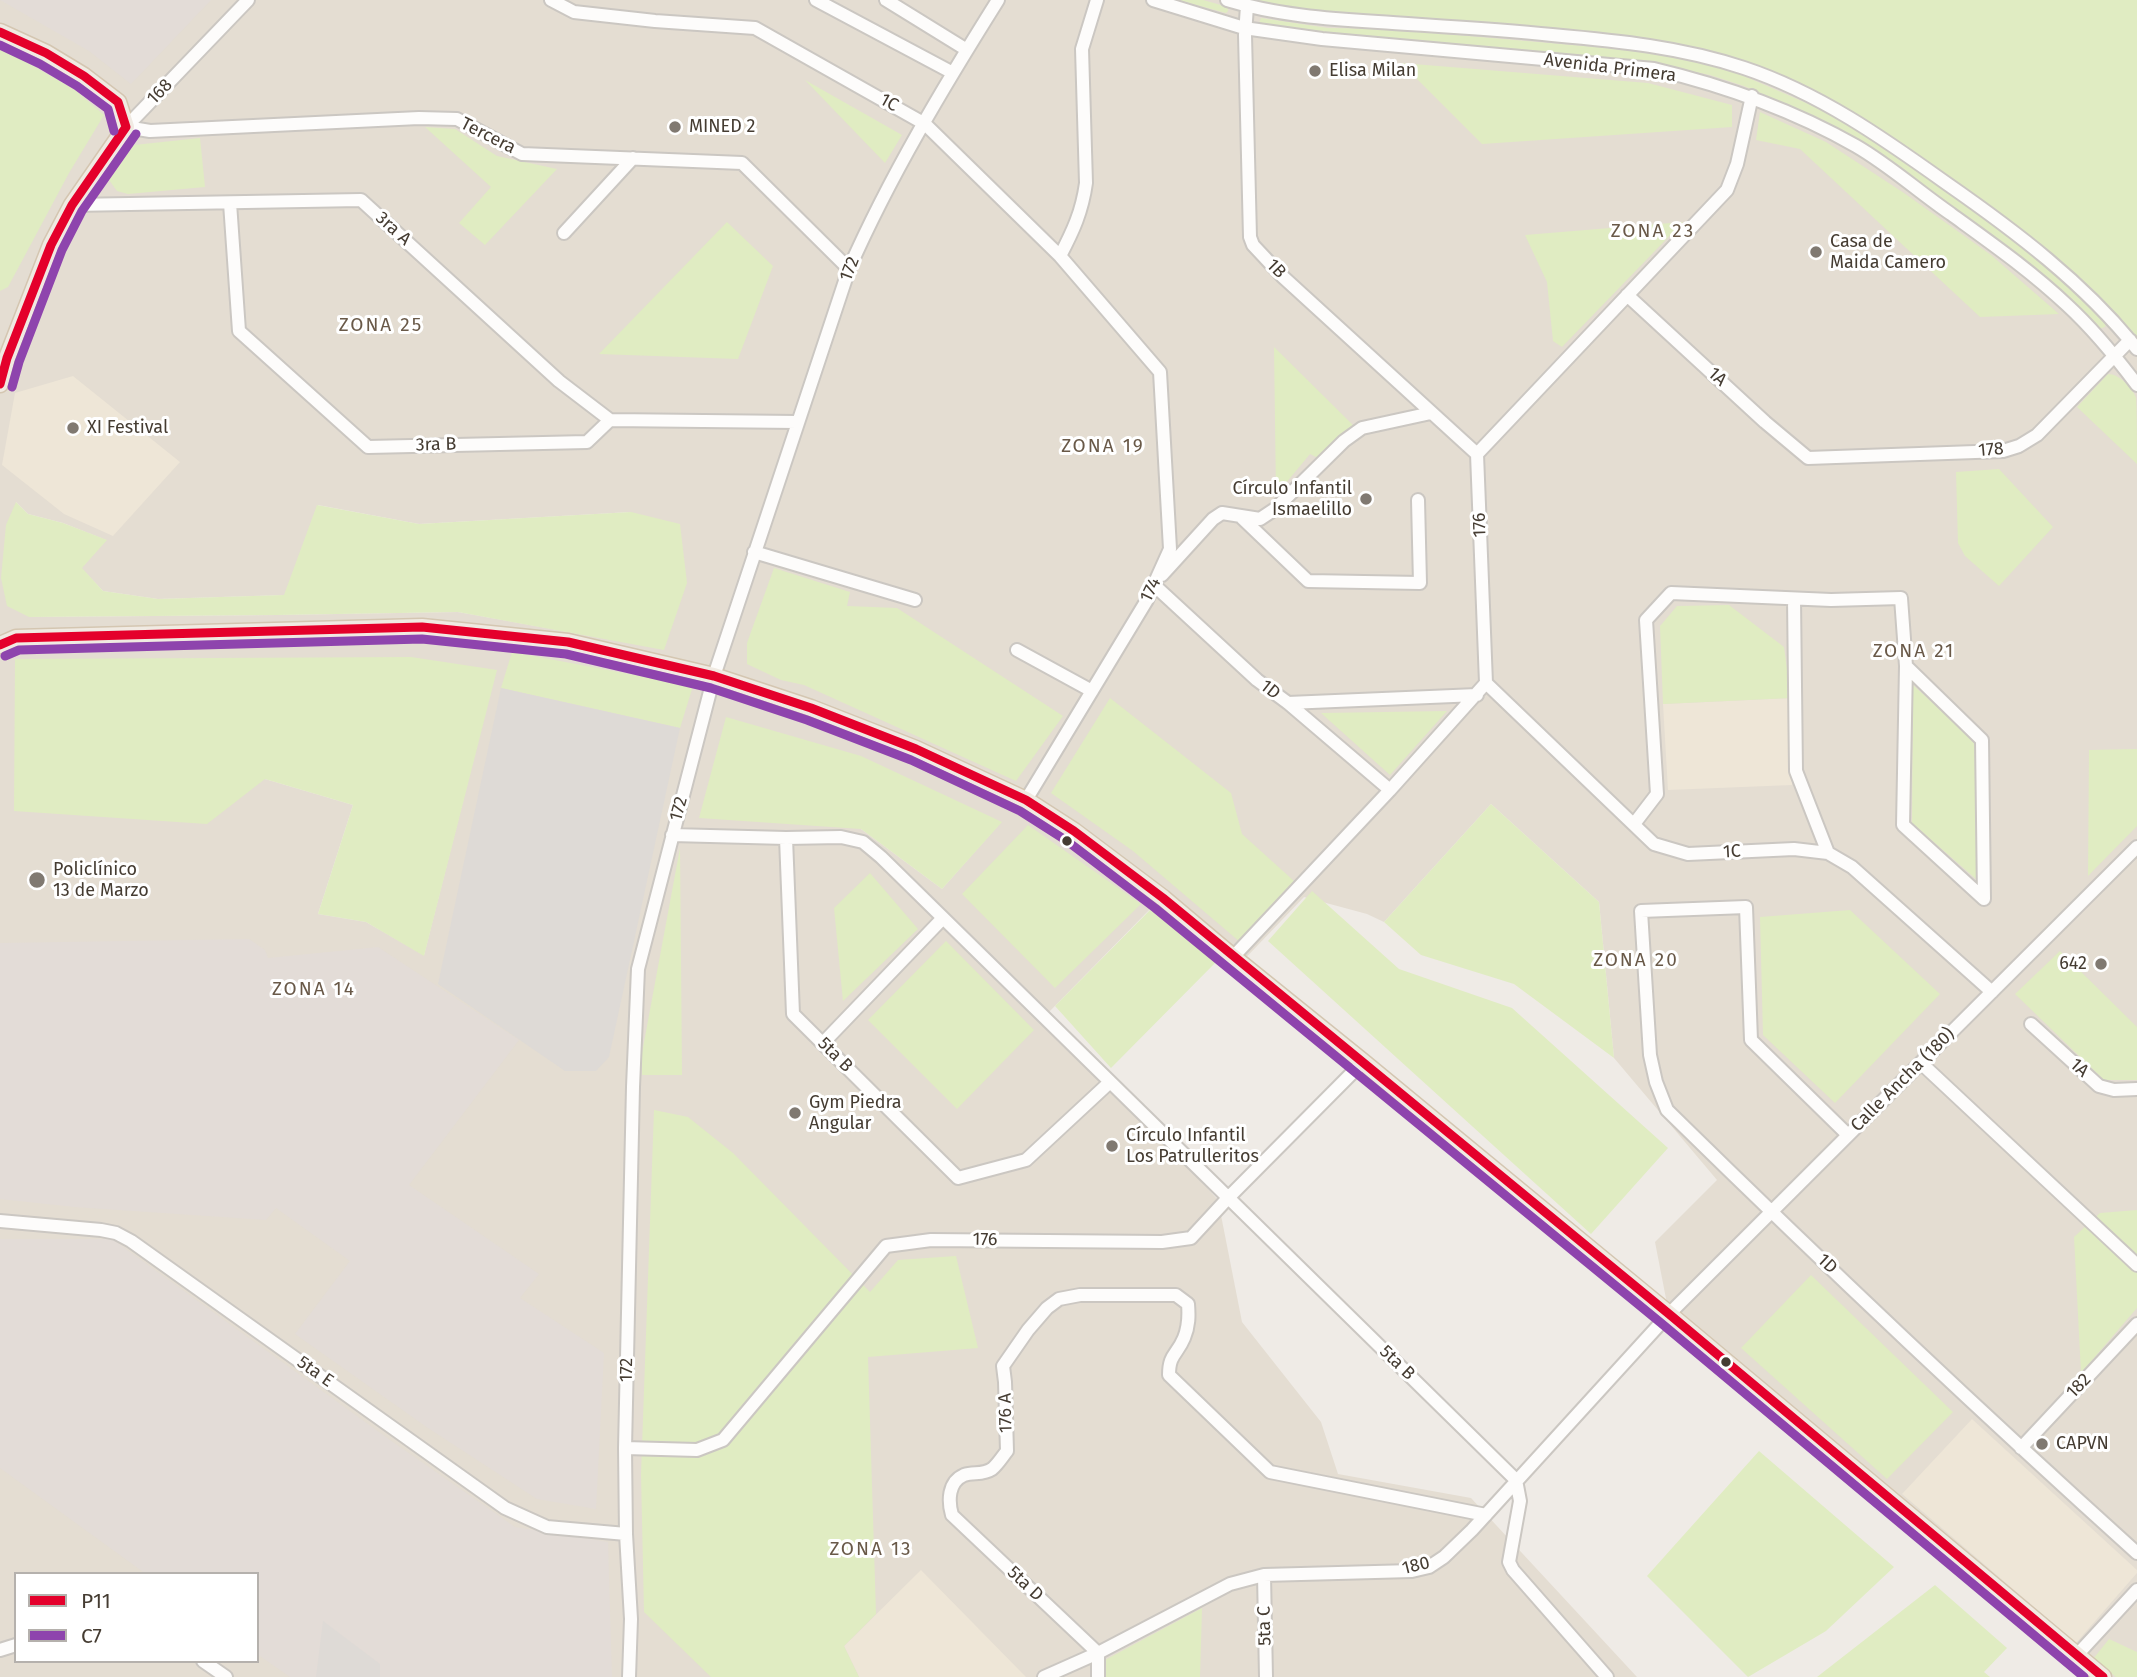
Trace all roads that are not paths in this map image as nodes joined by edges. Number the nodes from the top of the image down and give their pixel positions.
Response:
1 (248, 0) edge
2 (551, 0) edge
3 (816, 0) edge
4 (886, 0) edge
5 (998, 0) edge
6 (1097, 0) edge
7 (1153, 0) edge
8 (1227, 0) edge
9 (1247, 6) junction
10 (1244, 28) junction
11 (0, 32) edge
12 (967, 50) junction
13 (953, 74) junction
14 (1752, 96) junction
15 (925, 124) junction
16 (126, 127) junction
17 (633, 158) junction
18 (230, 203) junction
19 (72, 205) junction
20 (564, 233) dead end
21 (1060, 256) junction
22 (849, 269) junction
23 (1627, 295) junction
24 (2133, 344) edge
25 (1146, 354) joint
26 (2114, 355) junction
27 (4, 356) edge
28 (0, 384) edge
29 (2137, 385) edge
30 (1431, 413) junction
31 (610, 420) junction
32 (797, 422) junction
33 (1477, 454) junction
34 (1808, 458) joint
35 (1419, 500) dead end
36 (1241, 517) junction
37 (754, 552) junction
38 (1154, 585) junction
39 (1794, 599) junction
40 (915, 600) dead end
41 (8, 638) edge
42 (0, 645) edge
43 (1017, 650) dead end
44 (1906, 666) junction
45 (714, 676) junction
46 (1486, 683) junction
47 (1092, 691) junction
48 (1477, 695) junction
49 (1288, 703) junction
50 (1390, 790) junction
51 (1026, 800) junction
52 (1634, 824) junction
53 (672, 835) junction
54 (786, 838) junction
55 (2137, 847) edge
56 (1828, 853) junction
57 (943, 918) junction
58 (1233, 957) junction
59 (1992, 992) junction
60 (2031, 1024) dead end
61 (823, 1042) junction
62 (1363, 1062) junction
63 (1921, 1063) junction
64 (1110, 1082) junction
65 (2137, 1089) edge
66 (1848, 1135) junction
67 (1228, 1198) junction
68 (1771, 1212) junction
69 (0, 1221) edge
70 (2137, 1265) edge
71 (1669, 1314) junction
72 (2137, 1324) edge
73 (625, 1448) junction
74 (2021, 1448) junction
75 (1516, 1480) junction
76 (952, 1515) joint
77 (1486, 1515) junction
78 (626, 1534) junction
79 (2137, 1553) edge
80 (1264, 1575) junction
81 (2137, 1590) edge
82 (1098, 1653) junction
83 (2077, 1655) junction
84 (206, 1663) edge
85 (226, 1677) edge
86 (629, 1677) edge
87 (1044, 1677) edge
88 (1098, 1677) edge
89 (1266, 1677) edge
90 (1608, 1677) edge
91 (2103, 1677) edge

1 - 16 street, 168
2 - 15 street, 1C
3 - 13 street
4 - 12 street
5 - 12 street, 172
6 - 21 street
7 - 10 street, Avenida Primera
8 - 9 street, Avenida Primera
9 - 10 street, 1B
9 - 24 street, Avenida Primera
10 - 14 street, Avenida Primera
10 - 30 street, 1B
11 - 16 main road
12 - 13 street, 172
13 - 15 street, 172
14 - 23 street
14 - 26 street, Avenida Primera
15 - 21 street, 1C
15 - 22 street, 172
16 - 17 street, Tercera
16 - 19 main road, 168
17 - 20 street
17 - 22 street, Tercera
18 - 19 street, 3ra A
18 - 31 street, 3ra A
18 - 31 street, 3ra B
19 - 27 main road, 168
21 - 25 street, 1C
22 - 32 street, 172
23 - 33 street
23 - 34 street, 1A
24 - 26 street, 178
25 - 38 street, 174
26 - 29 street, Avenida Primera
26 - 34 street, 178
27 - 28 main road, 168
30 - 33 street, 1B
30 - 36 street
31 - 32 street
32 - 37 street, 172
33 - 46 street, 176
35 - 36 street
36 - 38 street
37 - 40 street
37 - 45 street, 172
38 - 47 street, 174
38 - 49 street, 1D
39 - 44 street
39 - 52 street
39 - 56 street
41 - 42 main road
41 - 45 main road
43 - 47 street
44 - 44 street
45 - 51 main road
45 - 53 street, 172
46 - 48 street
46 - 52 street, 1C
47 - 51 street, 174
48 - 49 street
48 - 50 street
49 - 50 street, 1D
50 - 58 street
51 - 58 main road
52 - 56 street, 1C
53 - 54 street, 5ta B
53 - 73 street, 172
54 - 57 street, 5ta B
54 - 61 street, 5ta B
55 - 59 street, Calle Ancha (180)
56 - 59 street, 1C
57 - 61 street
57 - 64 street, 5ta B
58 - 62 main road
59 - 63 street, Calle Ancha (180)
60 - 65 street, 1A
61 - 64 street, 5ta B
62 - 67 street, 176
62 - 71 main road
63 - 66 street, Calle Ancha (180)
63 - 70 street
64 - 67 street, 5ta B
66 - 68 street, Calle Ancha (180)
66 - 68 street, 1D
67 - 73 street, 176
67 - 75 street, 5ta B
68 - 71 street, Calle Ancha (180)
68 - 74 street, 1D
69 - 78 street, 5ta E
71 - 75 street, 180
71 - 83 main road
72 - 74 street, 182
73 - 78 street, 172
74 - 79 street, 1D
75 - 77 street, 180
75 - 90 street
76 - 77 street, 176 A
76 - 82 street, 5ta D
77 - 80 street, 180
78 - 86 street, 172
80 - 82 street, 180
80 - 89 street, 5ta C
81 - 83 street
82 - 87 street, 180
82 - 88 street
83 - 91 main road
84 - 85 street

